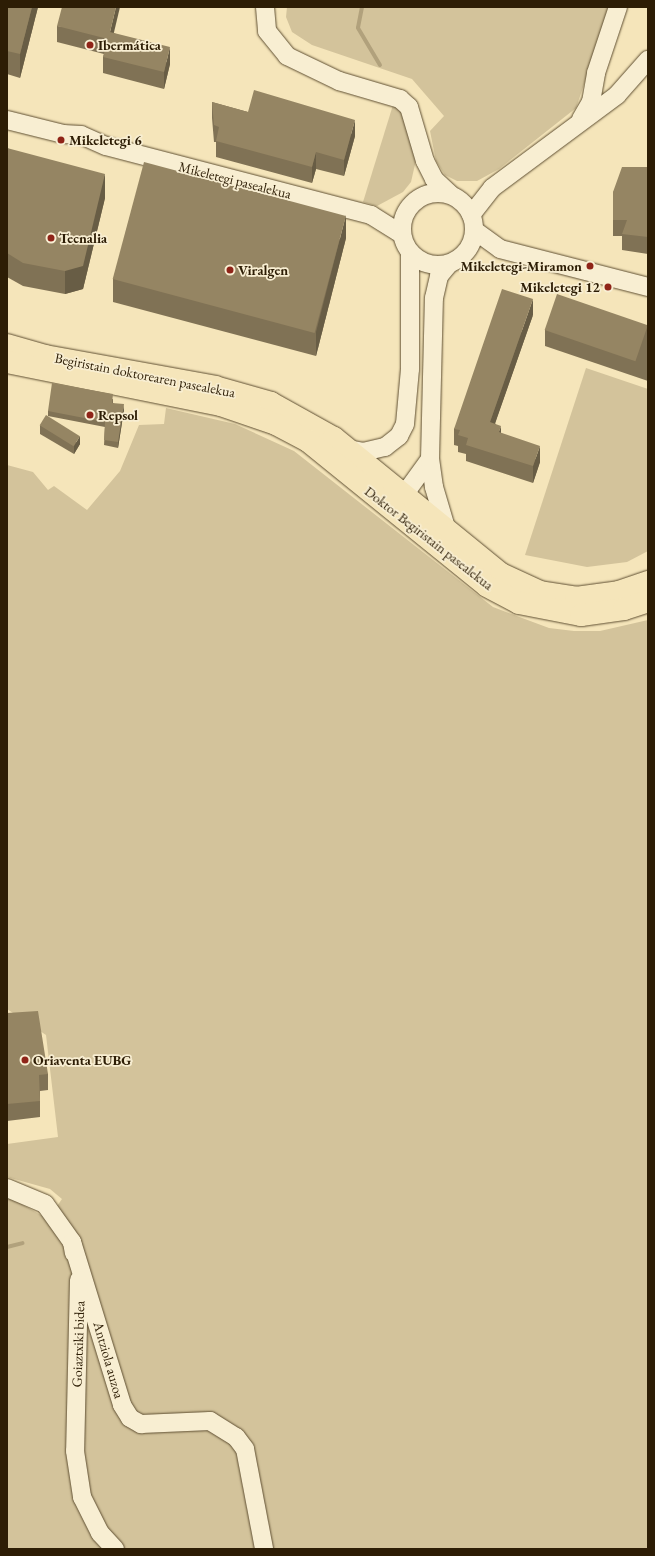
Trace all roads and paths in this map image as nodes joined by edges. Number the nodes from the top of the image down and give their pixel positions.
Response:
1 (265, 7) edge
2 (618, 7) edge
3 (648, 50) edge
4 (646, 66) edge
5 (7, 120) edge
6 (579, 121) junction
7 (425, 161) junction
8 (492, 188) junction
9 (454, 196) junction
10 (413, 203) junction
11 (371, 215) junction
12 (473, 222) junction
13 (402, 234) junction
14 (500, 249) junction
15 (410, 253) junction
16 (455, 261) junction
17 (648, 287) edge
18 (7, 345) edge
19 (7, 362) edge
20 (340, 455) junction
21 (430, 459) junction
22 (399, 492) junction
23 (448, 531) junction
24 (648, 582) edge
25 (648, 601) edge
26 (7, 1188) edge
27 (72, 1242) junction
28 (115, 1549) edge
29 (264, 1549) edge

1 - 7 street
2 - 6 street
3 - 4 street
4 - 6 street
5 - 11 street, Mikeletegi pasealekua
6 - 8 street
7 - 9 street
7 - 10 street
8 - 9 street
8 - 12 street
9 - 10 street
9 - 12 street
10 - 11 street, Mikeletegi pasealekua
10 - 13 street
11 - 13 street, Mikeletegi pasealekua
12 - 14 street
12 - 16 street
13 - 15 street
14 - 16 street
14 - 17 street
15 - 16 street
15 - 20 street
16 - 21 street
18 - 20 main road, Begiristain doktorearen pasealekua
19 - 20 main road, Doktor Begiristain pasealekua
20 - 22 main road, Begiristain doktorearen pasealekua
20 - 25 main road, Doktor Begiristain pasealekua
21 - 22 street, Doktor Begiristain pasealekua
21 - 23 street
22 - 23 main road, Doktor Begiristain pasealekua
23 - 24 main road, Doktor Begiristain pasealekua
26 - 27 street, Goiaztxiki bidea
27 - 28 street, Goiaztxiki bidea
27 - 29 street, Antziola auzoa

